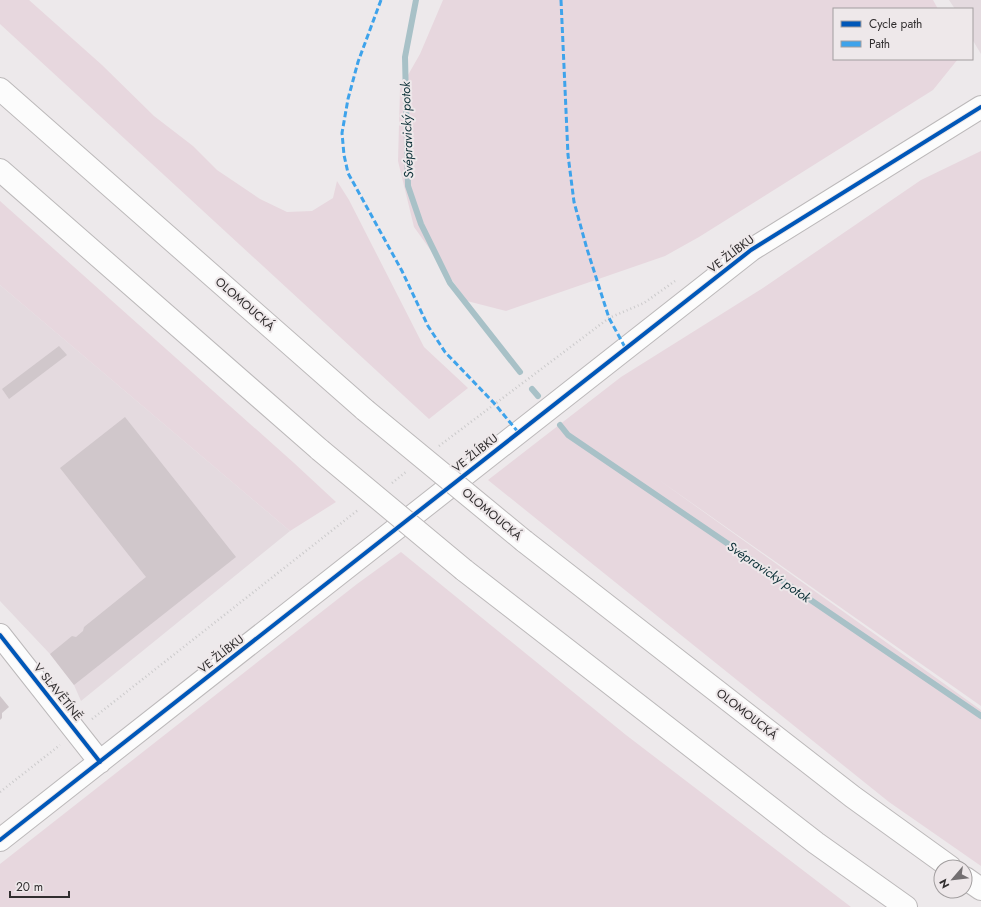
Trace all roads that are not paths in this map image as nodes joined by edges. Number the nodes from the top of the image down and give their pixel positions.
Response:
1 (0, 89) edge
2 (981, 107) edge
3 (0, 170) edge
4 (0, 635) edge
5 (100, 762) junction
6 (0, 840) edge
7 (939, 859) edge
8 (906, 907) edge

1 - 7 main road, OLOMOUCKÁ, bridge
2 - 5 main road, VE ŽLÍBKU
3 - 8 main road, bridge
4 - 5 main road, V SLAVĚTÍNĚ
5 - 6 main road, VE ŽLÍBKU

